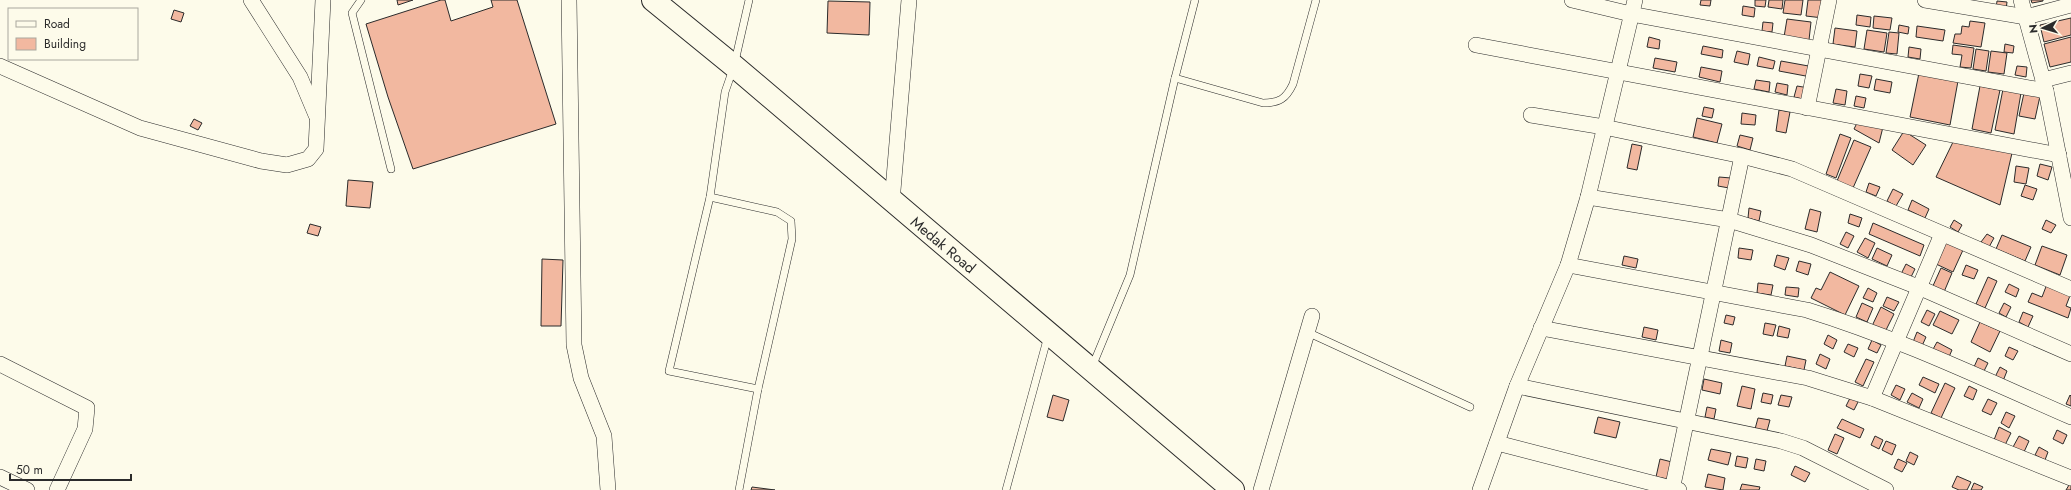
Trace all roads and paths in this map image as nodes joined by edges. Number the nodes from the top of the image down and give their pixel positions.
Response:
1 (251, 0) edge
2 (323, 0) edge
3 (361, 0) edge
4 (569, 0) edge
5 (653, 0) edge
6 (749, 0) edge
7 (909, 0) edge
8 (1194, 0) edge
9 (1316, 0) edge
10 (1572, 0) edge
11 (1829, 0) edge
12 (1925, 0) edge
13 (2022, 0) edge
14 (2071, 5) edge
15 (1633, 7) edge
16 (2026, 17) junction
17 (1476, 45) dead end
18 (1819, 48) junction
19 (0, 66) edge
20 (734, 66) junction
21 (1616, 73) junction
22 (2071, 73) edge
23 (1175, 78) junction
24 (2044, 86) junction
25 (1807, 108) junction
26 (1531, 115) dead end
27 (317, 117) junction
28 (1604, 127) junction
29 (2059, 155) junction
30 (1742, 156) junction
31 (391, 169) dead end
32 (1588, 196) junction
33 (710, 197) junction
34 (892, 202) junction
35 (2071, 218) edge
36 (1729, 220) junction
37 (1942, 234) junction
38 (1568, 265) junction
39 (1918, 287) junction
40 (2071, 289) edge
41 (1713, 293) junction
42 (1312, 316) dead end
43 (1541, 328) junction
44 (1307, 332) junction
45 (1048, 334) junction
46 (1896, 341) junction
47 (2071, 354) edge
48 (1700, 357) junction
49 (0, 364) edge
50 (1090, 370) junction
51 (1518, 386) junction
52 (758, 389) junction
53 (1872, 398) junction
54 (1470, 407) dead end
55 (2071, 418) edge
56 (1686, 422) junction
57 (1498, 444) junction
58 (0, 477) edge
59 (2071, 478) edge
60 (1675, 489) edge
61 (27, 490) edge
62 (57, 490) edge
63 (608, 490) edge
64 (740, 490) edge
65 (1006, 490) edge
66 (1233, 490) edge
67 (1261, 490) edge
68 (1480, 490) edge
69 (1886, 490) edge

1 - 27 street
2 - 27 street
3 - 31 lane
4 - 63 street
5 - 20 main road, Medak Road
6 - 20 lane
7 - 34 street
8 - 23 lane
9 - 23 lane
10 - 15 street
11 - 18 street
12 - 16 street
13 - 16 street
14 - 16 street
15 - 18 street
15 - 21 street
16 - 24 street
17 - 21 street
18 - 24 street
18 - 25 street
19 - 27 street
20 - 33 lane
20 - 34 main road, Medak Road
21 - 25 street
21 - 28 street
22 - 24 street
23 - 50 lane
24 - 29 street
25 - 29 street
26 - 28 street
28 - 30 street
28 - 32 street
29 - 35 street
30 - 36 street
30 - 37 street
32 - 36 street
32 - 38 street
33 - 52 lane
33 - 52 lane
34 - 45 main road, Medak Road
36 - 39 street
36 - 41 street
37 - 39 street
37 - 40 street
38 - 41 street
38 - 43 street
39 - 46 street
39 - 47 street
41 - 46 street
41 - 48 street
42 - 44 street
43 - 48 street
43 - 51 street
44 - 54 lane
44 - 67 street
45 - 50 main road, Medak Road
45 - 65 lane
46 - 53 street
46 - 55 street
48 - 53 street
48 - 56 street
49 - 62 street
50 - 66 main road, Medak Road
51 - 56 street
51 - 57 street
52 - 64 lane
53 - 59 street
56 - 60 street
56 - 69 street
57 - 60 street
57 - 68 street
58 - 61 street

